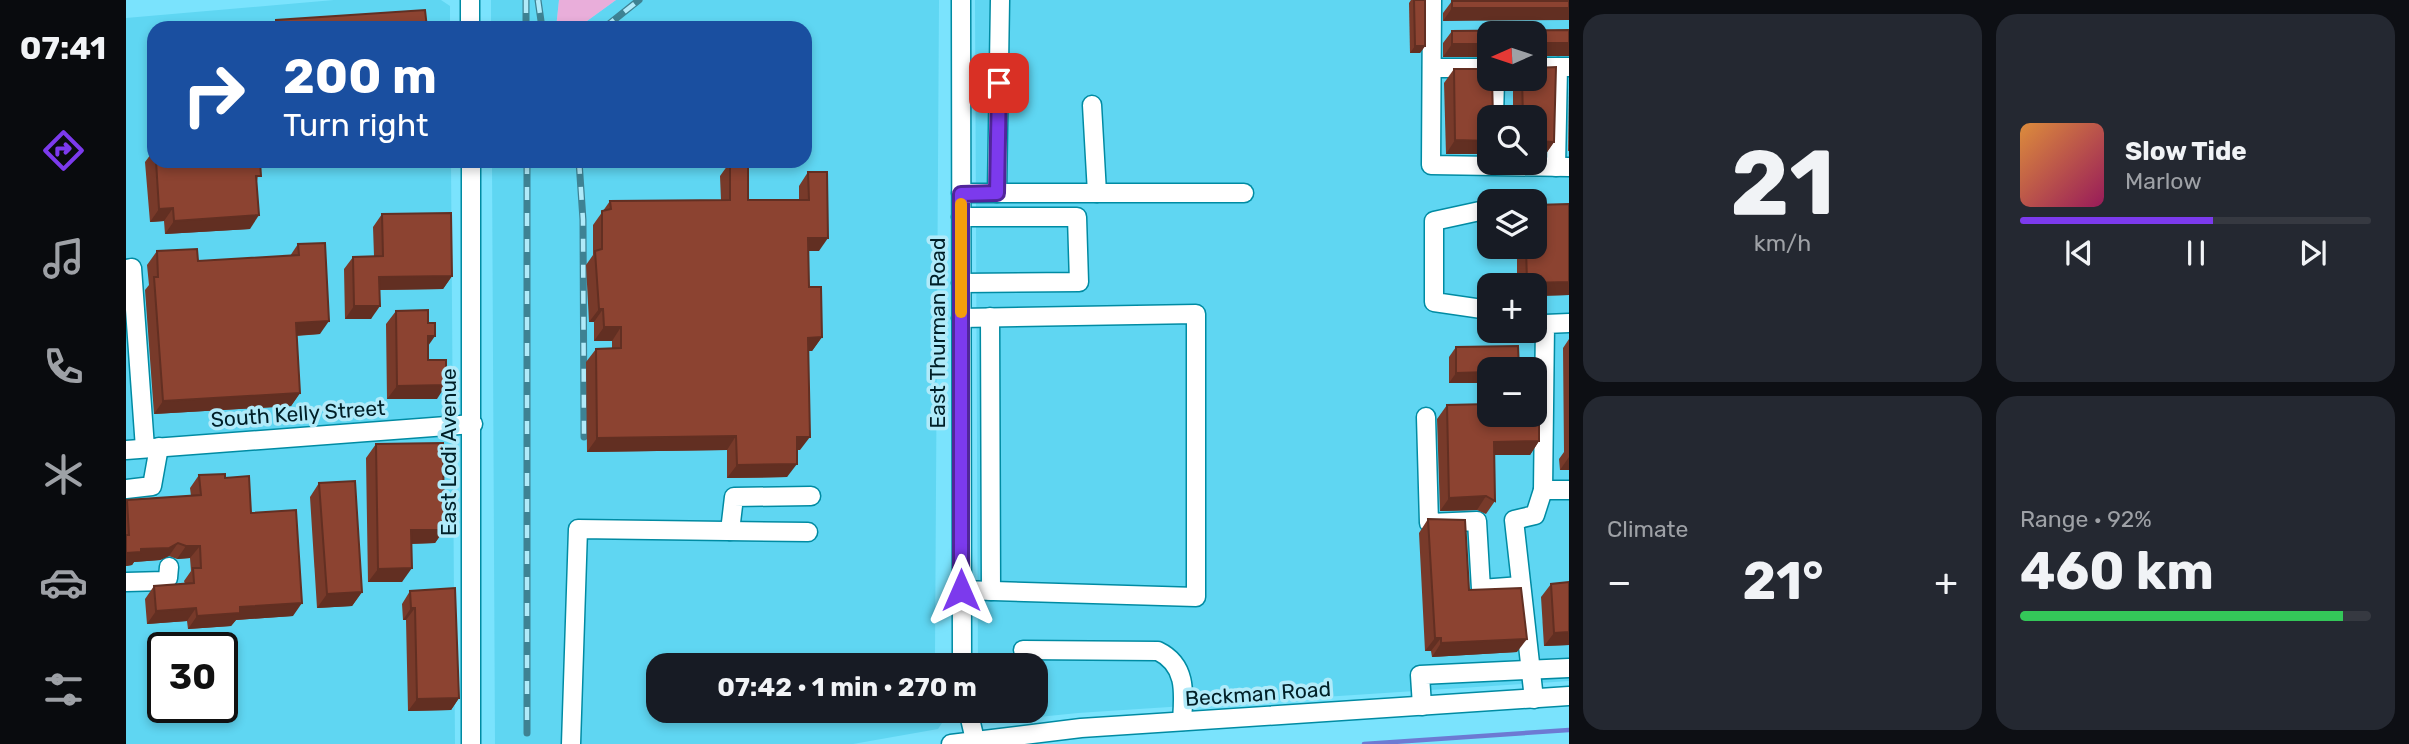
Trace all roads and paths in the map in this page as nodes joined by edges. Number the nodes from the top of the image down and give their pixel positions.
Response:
1 (470, 0) edge
2 (961, 0) edge
3 (1000, 0) edge
4 (1436, 1) edge
5 (470, 21) edge
6 (1563, 67) edge
7 (1432, 68) junction
8 (1477, 68) edge
9 (1093, 105) dead end
10 (1477, 164) edge
11 (1563, 167) edge
12 (471, 168) edge
13 (1244, 192) dead end
14 (997, 193) junction
15 (1097, 193) junction
16 (961, 194) junction
17 (1477, 211) edge
18 (961, 217) junction
19 (126, 269) edge
20 (961, 283) junction
21 (1477, 308) edge
22 (990, 317) junction
23 (961, 318) junction
24 (1547, 323) edge
25 (1569, 323) edge
26 (1540, 343) edge
27 (1426, 417) dead end
28 (472, 424) junction
29 (152, 448) junction
30 (126, 450) edge
31 (126, 489) edge
32 (1569, 489) edge
33 (1543, 490) junction
34 (811, 496) dead end
35 (730, 531) junction
36 (808, 533) dead end
37 (169, 567) dead end
38 (126, 582) edge
39 (1521, 586) junction
40 (961, 590) junction
41 (991, 591) junction
42 (1023, 650) dead end
43 (962, 653) edge
44 (1569, 668) edge
45 (1531, 670) junction
46 (1569, 696) edge
47 (1534, 699) junction
48 (1422, 706) junction
49 (1182, 722) junction
50 (971, 723) edge
51 (975, 740) junction
52 (471, 744) edge
53 (571, 744) edge
54 (951, 744) edge

1 - 5 street
2 - 16 street, East Thurman Road
3 - 14 street
4 - 7 street
6 - 11 street
7 - 8 street
7 - 10 street
9 - 15 street
12 - 28 street, East Lodi Avenue
13 - 15 street
14 - 15 street
14 - 16 street
16 - 18 street, East Thurman Road
17 - 21 street
18 - 20 street, East Thurman Road
18 - 20 street
19 - 29 street
20 - 23 street, East Thurman Road
22 - 23 street
22 - 41 street
22 - 41 street
23 - 40 street, East Thurman Road
24 - 25 street
26 - 33 street
27 - 39 street
28 - 29 street, South Kelly Street
28 - 52 street, East Lodi Avenue
29 - 30 street, South Kelly Street
29 - 31 street
32 - 33 street
33 - 39 street
34 - 35 street
35 - 36 street
35 - 53 street
37 - 38 street
39 - 45 street
40 - 41 street
40 - 43 street, East Thurman Road
42 - 49 street
44 - 45 street
45 - 47 street
45 - 48 street
46 - 47 street, Beckman Road
47 - 48 street, Beckman Road
48 - 49 street, Beckman Road
49 - 51 street, Beckman Road
50 - 51 street
51 - 54 street, Beckman Road

